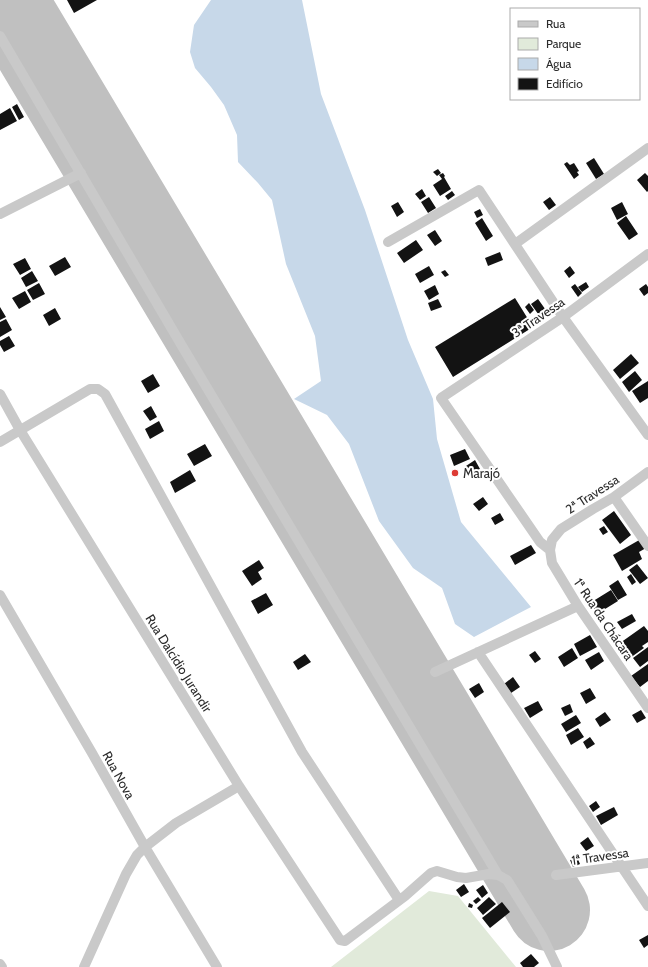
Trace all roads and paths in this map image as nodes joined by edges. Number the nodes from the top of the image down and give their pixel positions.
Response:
1 (0, 36) edge
2 (648, 148) edge
3 (81, 174) junction
4 (0, 214) edge
5 (388, 242) dead end
6 (515, 244) junction
7 (648, 254) edge
8 (563, 317) junction
9 (0, 394) edge
10 (20, 430) junction
11 (648, 435) edge
12 (0, 442) edge
13 (648, 472) edge
14 (614, 497) junction
15 (551, 545) junction
16 (648, 546) edge
17 (0, 595) edge
18 (578, 606) junction
19 (478, 652) junction
20 (435, 672) dead end
21 (648, 708) edge
22 (239, 786) junction
23 (145, 847) junction
24 (648, 863) edge
25 (621, 866) junction
26 (498, 875) junction
27 (556, 875) dead end
28 (399, 900) junction
29 (648, 906) edge
30 (0, 964) edge
31 (2, 967) edge
32 (84, 967) edge
33 (217, 967) edge
34 (557, 967) edge

1 - 3 street
2 - 6 street
3 - 4 street
3 - 26 street
5 - 6 street
6 - 8 street
7 - 8 street, 3ª Travessa
8 - 11 street
8 - 15 street, 3ª Travessa
9 - 10 street, Rua Dalcídio Jurandir
10 - 12 street
10 - 22 street, Rua Dalcídio Jurandir
10 - 28 street
13 - 14 street, 2ª Travessa
14 - 15 street, 2ª Travessa
14 - 16 street
15 - 18 street, 1ª Rua da Chácara
17 - 23 street, Rua Nova
18 - 19 street
18 - 21 street, 1ª Rua da Chácara
19 - 20 street
19 - 25 street
22 - 23 street
22 - 28 street, Rua Dalcídio Jurandir
23 - 32 street
23 - 33 street, Rua Nova
24 - 25 street, 1ª Travessa
25 - 27 street, 1ª Travessa
25 - 29 street
26 - 28 street
26 - 34 street
30 - 31 street

